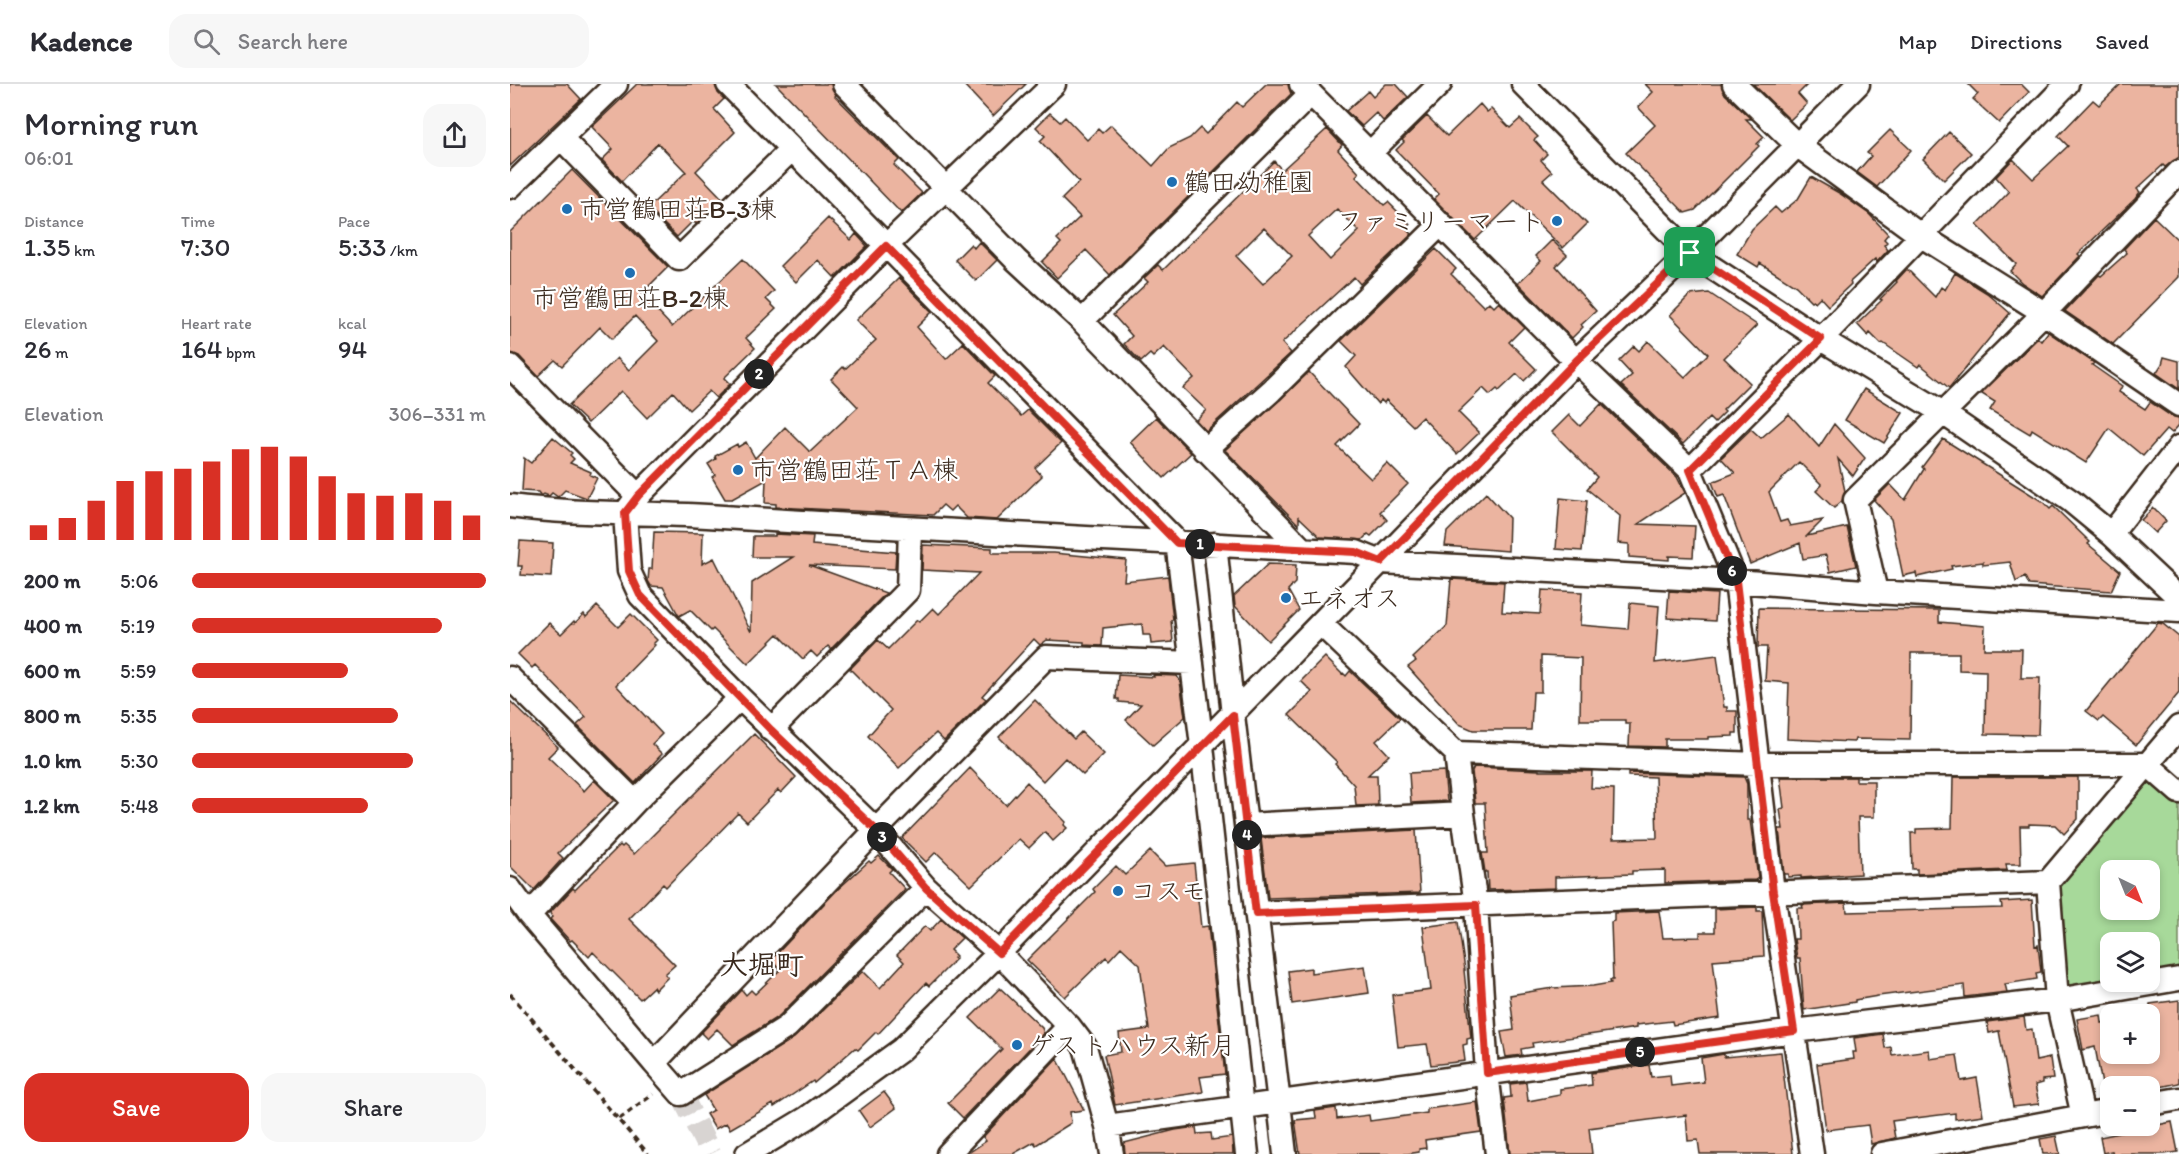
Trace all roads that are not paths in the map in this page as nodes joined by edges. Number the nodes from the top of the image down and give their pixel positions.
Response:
1 (616, 84) edge
2 (728, 84) edge
3 (844, 84) edge
4 (1054, 84) edge
5 (1440, 84) edge
6 (1523, 84) edge
7 (1734, 84) edge
8 (1858, 84) edge
9 (2067, 84) edge
10 (1306, 89) edge
11 (561, 138) junction
12 (1797, 145) junction
13 (792, 149) junction
14 (1370, 153) junction
15 (2179, 172) edge
16 (510, 187) edge
17 (946, 188) junction
18 (1441, 224) junction
19 (1920, 235) junction
20 (886, 246) junction
21 (1690, 253) junction
22 (2044, 313) junction
23 (1082, 321) junction
24 (1821, 339) junction
25 (1576, 361) junction
26 (510, 366) edge
27 (2179, 405) edge
28 (1943, 412) junction
29 (2179, 447) edge
30 (1205, 450) junction
31 (1690, 470) junction
32 (632, 505) junction
33 (510, 507) edge
34 (910, 529) junction
35 (2111, 534) junction
36 (1177, 543) junction
37 (1215, 544) junction
38 (1302, 549) junction
39 (1381, 562) junction
40 (1736, 581) junction
41 (1876, 592) junction
42 (2179, 598) edge
43 (2179, 610) edge
44 (1321, 624) junction
45 (1192, 663) junction
46 (510, 678) edge
47 (740, 698) junction
48 (1233, 715) junction
49 (2179, 726) edge
50 (771, 730) junction
51 (1202, 746) junction
52 (1456, 753) junction
53 (1759, 764) junction
54 (2147, 764) junction
55 (2179, 792) edge
56 (635, 802) junction
57 (1463, 814) junction
58 (1246, 825) junction
59 (876, 830) junction
60 (2048, 882) junction
61 (926, 888) junction
62 (510, 889) edge
63 (1773, 892) junction
64 (1476, 905) junction
65 (1256, 914) junction
66 (529, 915) junction
67 (999, 953) junction
68 (2179, 979) edge
69 (2057, 1000) junction
70 (1069, 1026) junction
71 (1794, 1031) junction
72 (654, 1063) junction
73 (1487, 1073) junction
74 (2179, 1099) edge
75 (2160, 1102) edge
76 (1279, 1104) junction
77 (1242, 1109) junction
78 (2100, 1113) edge
79 (2083, 1116) junction
80 (1107, 1126) junction
81 (747, 1154) edge
82 (948, 1154) edge
83 (1112, 1154) edge
84 (1247, 1154) edge
85 (1285, 1154) edge
86 (1497, 1154) edge
87 (1812, 1154) edge
88 (1882, 1154) edge

1 - 11 street
2 - 13 street
3 - 17 street
4 - 17 street
5 - 14 street
6 - 21 street
7 - 12 street
8 - 12 street
9 - 19 street
10 - 14 street
10 - 23 street
11 - 13 street
11 - 16 street
12 - 19 street
12 - 21 street
13 - 20 street
14 - 18 street
15 - 22 street
17 - 20 street
17 - 23 street
18 - 25 street
18 - 30 street
19 - 22 street
19 - 24 street
20 - 32 street
20 - 36 street
21 - 24 street
21 - 25 street
22 - 27 street
22 - 28 street
23 - 30 street
24 - 28 street
24 - 31 street
25 - 31 street
25 - 39 street
26 - 32 street
28 - 35 street
28 - 41 street
29 - 35 street
30 - 38 street
31 - 40 street
32 - 33 street
32 - 34 street
32 - 47 street
34 - 36 street
34 - 50 street
35 - 42 street
36 - 37 street
36 - 45 street
37 - 38 street
37 - 48 street
38 - 39 street
39 - 40 street
39 - 44 street
40 - 41 street
40 - 53 street
41 - 43 street
44 - 48 street
44 - 52 street
45 - 51 street
45 - 59 street
46 - 56 street
47 - 50 street
47 - 56 street
48 - 51 street
48 - 58 street
49 - 54 street
50 - 59 street
51 - 67 street
51 - 77 street
52 - 53 street
52 - 57 street
53 - 54 street
53 - 63 street
54 - 55 street
54 - 60 street
56 - 66 street
57 - 58 street
57 - 64 street
58 - 65 street
59 - 61 street
59 - 72 street
60 - 63 street
60 - 69 street
61 - 67 street
61 - 72 street
62 - 66 street
63 - 64 street
63 - 71 street
64 - 65 street
64 - 73 street
65 - 76 street
66 - 72 street
67 - 70 street
67 - 81 street
68 - 69 street
69 - 71 street
69 - 79 street
70 - 80 street
70 - 82 street
71 - 73 street
71 - 87 street
73 - 76 street
73 - 86 street
74 - 75 street
76 - 77 street
76 - 85 street
77 - 80 street
77 - 84 street
78 - 79 street
79 - 88 street
80 - 83 street

